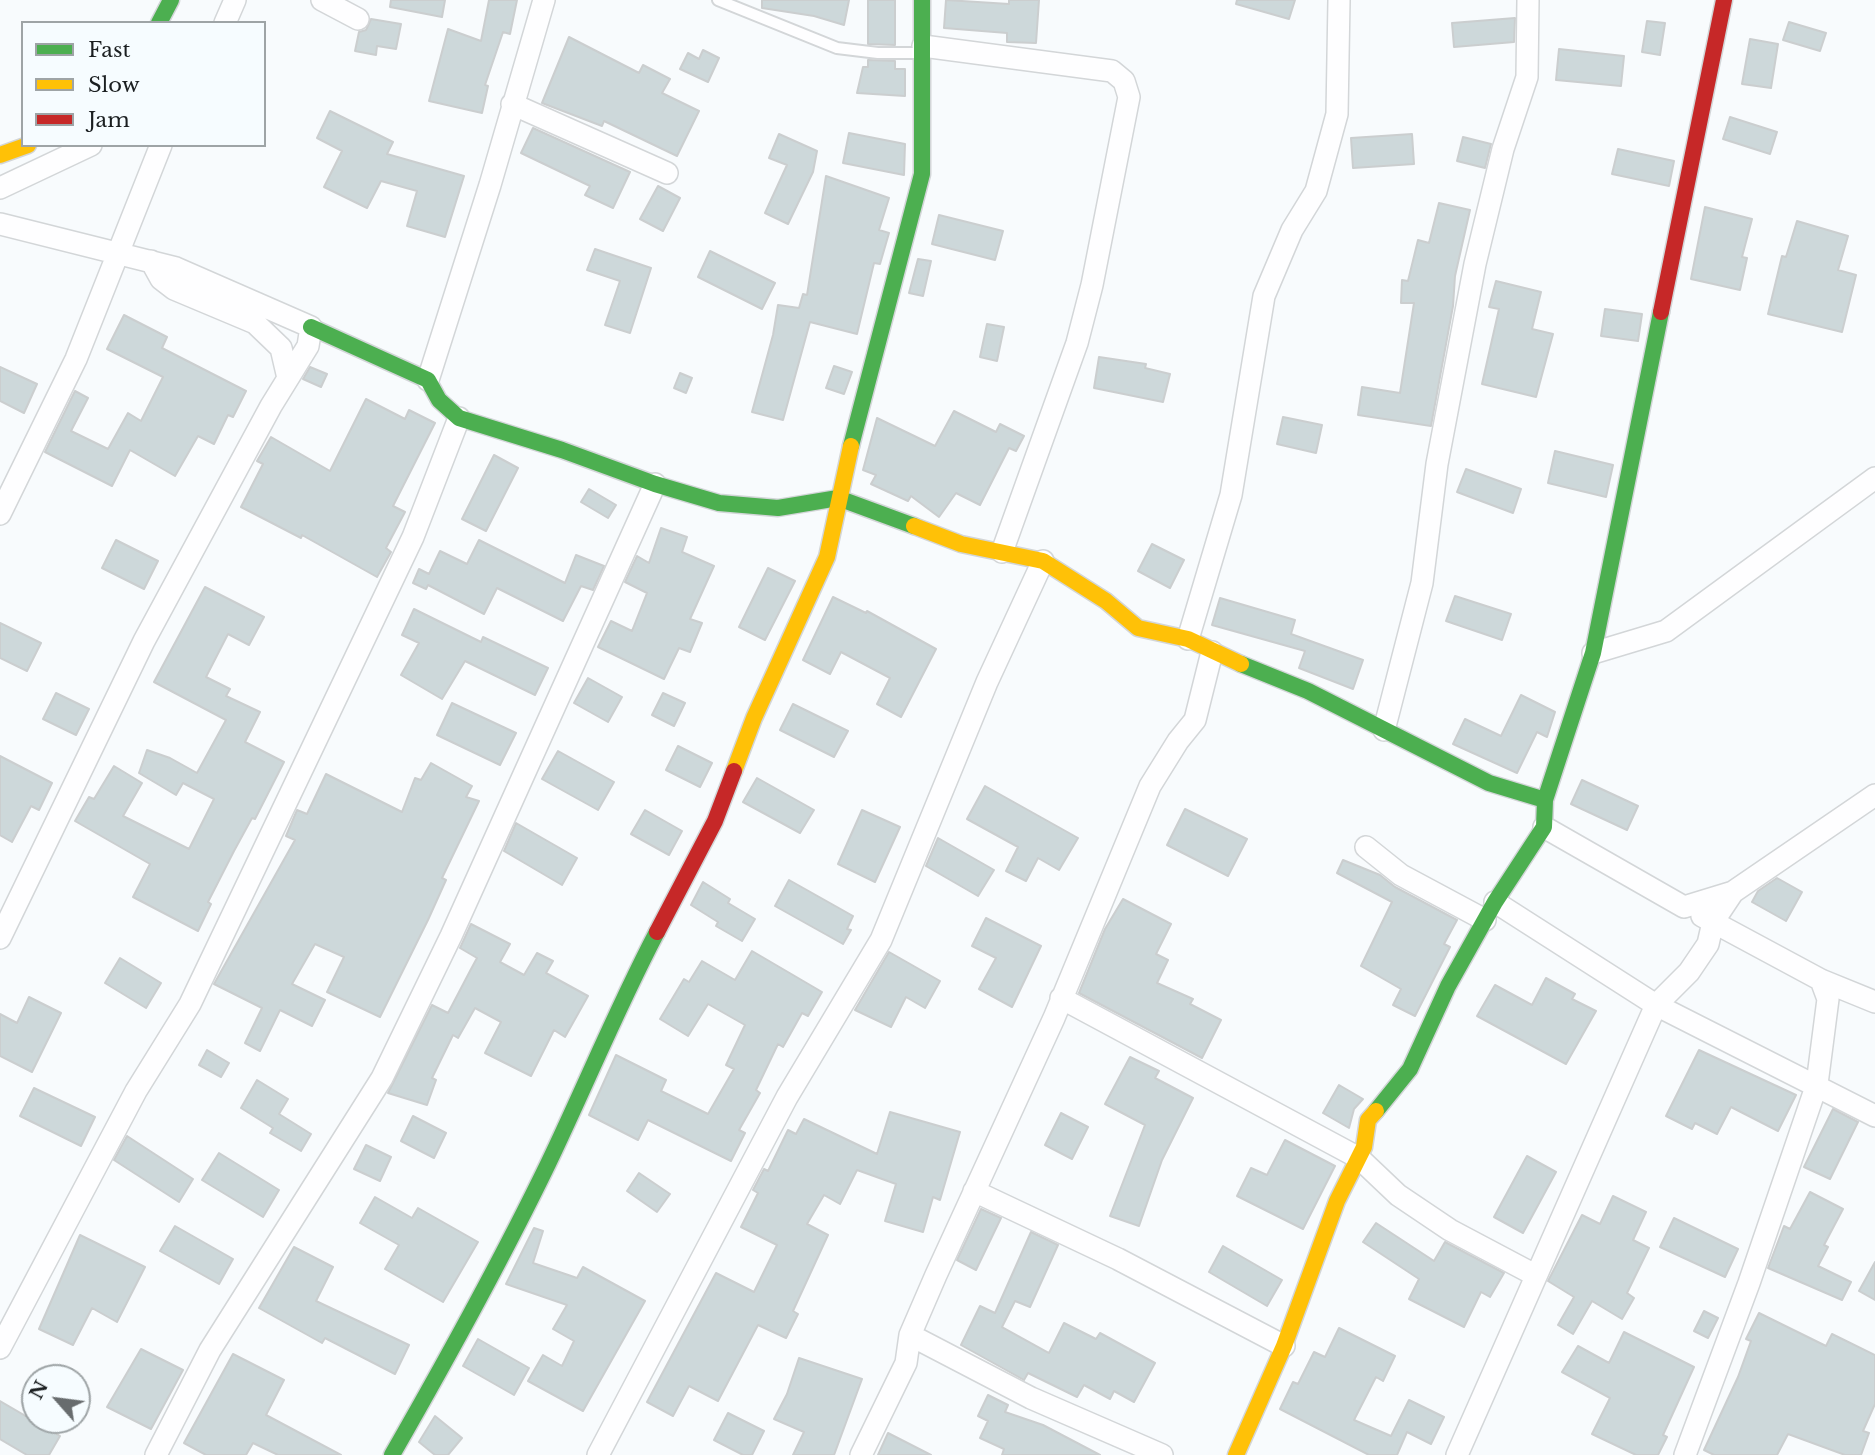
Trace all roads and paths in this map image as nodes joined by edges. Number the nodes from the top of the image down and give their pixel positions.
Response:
1 (172, 0) edge
2 (235, 0) edge
3 (321, 0) edge
4 (544, 0) edge
5 (718, 0) edge
6 (922, 0) edge
7 (1339, 0) edge
8 (1528, 0) edge
9 (1724, 0) edge
10 (358, 19) dead end
11 (160, 21) edge
12 (226, 21) edge
13 (923, 49) junction
14 (512, 104) junction
15 (22, 147) edge
16 (87, 147) edge
17 (160, 147) edge
18 (0, 155) edge
19 (667, 173) dead end
20 (0, 188) edge
21 (0, 224) edge
22 (120, 252) junction
23 (151, 261) junction
24 (312, 327) junction
25 (288, 378) junction
26 (428, 380) junction
27 (460, 418) junction
28 (1875, 478) edge
29 (655, 484) junction
30 (838, 498) junction
31 (0, 513) edge
32 (1002, 552) junction
33 (1043, 561) junction
34 (1188, 639) junction
35 (1212, 652) junction
36 (1593, 653) junction
37 (1384, 730) junction
38 (1875, 795) edge
39 (1545, 800) junction
40 (1544, 827) junction
41 (1366, 846) dead end
42 (1733, 892) junction
43 (1684, 907) junction
44 (1490, 911) junction
45 (1713, 922) junction
46 (0, 938) edge
47 (1821, 981) junction
48 (1061, 998) junction
49 (1875, 1002) edge
50 (1656, 1005) junction
51 (1817, 1084) junction
52 (1875, 1116) edge
53 (1359, 1158) junction
54 (974, 1191) junction
55 (1535, 1275) junction
56 (910, 1335) junction
57 (1284, 1346) junction
58 (0, 1348) edge
59 (156, 1455) edge
60 (392, 1455) edge
61 (598, 1455) edge
62 (861, 1455) edge
63 (1162, 1455) edge
64 (1236, 1455) edge
65 (1457, 1455) edge
66 (1685, 1455) edge

1 - 11 main road
2 - 12 street
3 - 10 street
4 - 14 street
5 - 13 lane
6 - 13 main road
7 - 34 street
8 - 37 street
9 - 36 main road
13 - 30 main road
13 - 32 street
14 - 19 street
14 - 26 street
15 - 18 main road
16 - 20 street
17 - 22 street
21 - 22 street
22 - 23 street
22 - 31 street
23 - 24 street
23 - 25 street
24 - 25 street
24 - 26 main road
25 - 46 street
26 - 27 main road
27 - 29 main road
27 - 58 street
28 - 36 street
29 - 30 main road
29 - 59 street
30 - 32 main road
30 - 60 main road
32 - 33 main road
33 - 34 main road
33 - 61 street
34 - 35 main road
35 - 37 main road
35 - 48 street
36 - 39 main road
37 - 39 main road
38 - 42 street
39 - 40 main road
40 - 43 street
40 - 44 main road
41 - 44 street
42 - 43 street
42 - 45 street
43 - 45 street
44 - 50 street
44 - 53 main road
45 - 47 street
45 - 50 street
47 - 49 street
47 - 51 street
48 - 53 street
48 - 54 street
50 - 51 street
50 - 55 street
51 - 52 street
51 - 66 street
53 - 55 street
53 - 57 main road
54 - 56 street
54 - 57 street
55 - 65 street
56 - 62 street
56 - 63 street
57 - 64 main road

